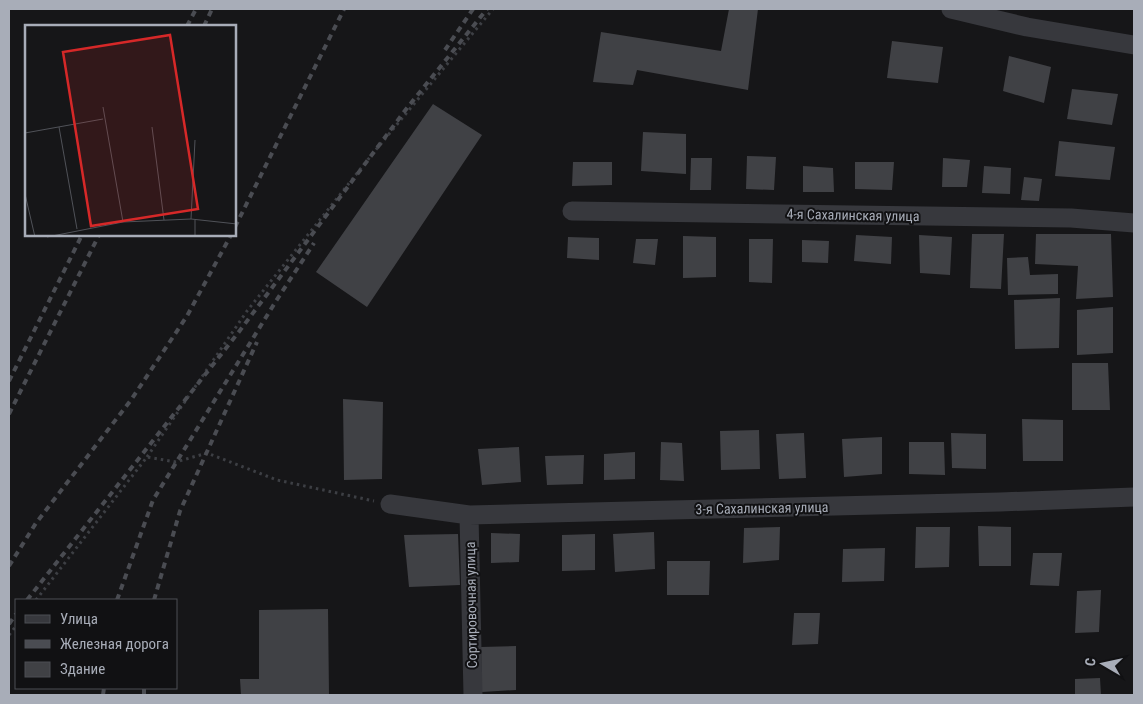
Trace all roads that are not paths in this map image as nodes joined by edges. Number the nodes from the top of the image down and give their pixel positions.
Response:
1 (951, 9) edge
2 (1134, 45) edge
3 (572, 211) dead end
4 (1134, 223) edge
5 (1134, 497) edge
6 (390, 504) road end
7 (469, 515) junction
8 (473, 695) edge

1 - 2 street
3 - 4 street, 4-я Сахалинская улица
5 - 7 street, 3-я Сахалинская улица
6 - 7 street, 3-я Сахалинская улица
7 - 8 street, Сортировочная улица

